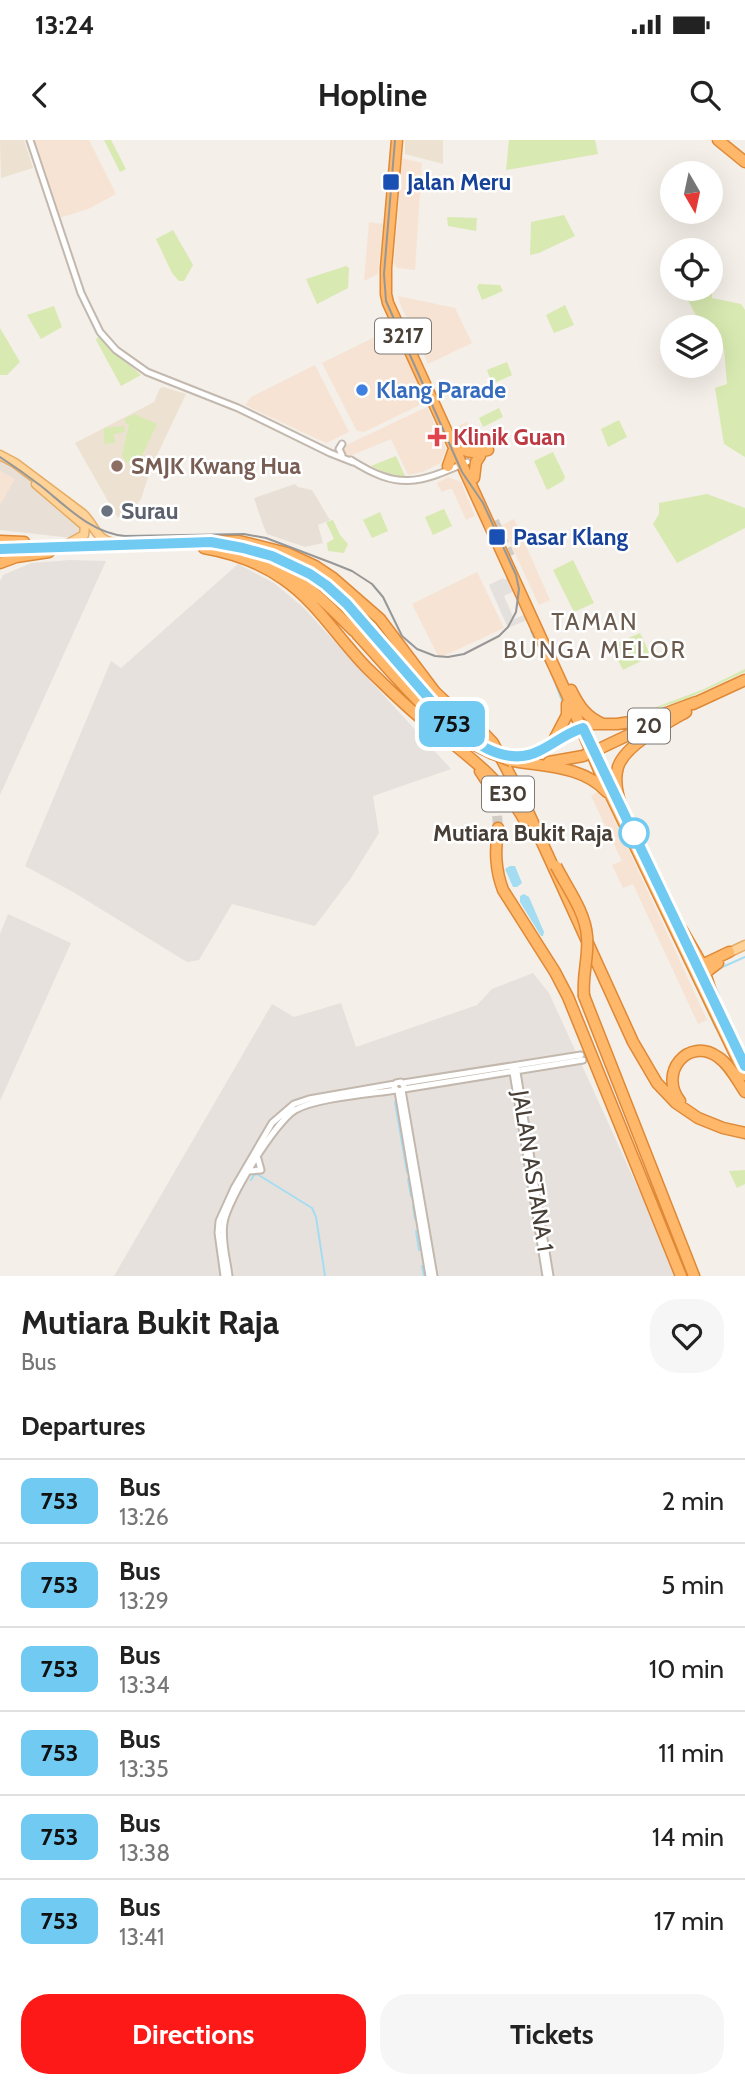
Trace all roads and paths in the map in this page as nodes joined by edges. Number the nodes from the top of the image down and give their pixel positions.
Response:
1 (30, 140) edge
2 (398, 140) edge
3 (718, 140) edge
4 (724, 140) edge
5 (745, 155) edge
6 (745, 162) edge
7 (422, 366) junction
8 (224, 402) junction
9 (432, 402) junction
10 (454, 435) junction
11 (342, 444) dead end
12 (342, 455) junction
13 (0, 457) edge
14 (353, 462) junction
15 (460, 465) junction
16 (474, 478) junction
17 (494, 521) tunnel mouth
18 (89, 528) junction
19 (0, 541) edge
20 (142, 544) junction
21 (207, 545) junction
22 (63, 547) junction
23 (0, 552) edge
24 (49, 552) junction
25 (510, 556) tunnel mouth
26 (0, 563) edge
27 (561, 677) junction
28 (745, 680) edge
29 (696, 702) junction
30 (606, 724) junction
31 (582, 728) junction
32 (446, 738) junction
33 (550, 744) junction
34 (491, 752) junction
35 (514, 759) junction
36 (618, 764) junction
37 (575, 772) junction
38 (602, 772) junction
39 (496, 801) tunnel mouth
40 (618, 805) junction
41 (498, 828) tunnel mouth
42 (544, 847) junction
43 (677, 927) junction
44 (745, 945) edge
45 (745, 951) edge
46 (729, 952) junction
47 (718, 963) junction
48 (699, 970) junction
49 (713, 998) junction
50 (720, 1023) junction
51 (582, 1057) dead end
52 (745, 1066) edge
53 (514, 1069) junction
54 (745, 1075) edge
55 (399, 1088) junction
56 (745, 1092) edge
57 (710, 1126) junction
58 (266, 1133) junction
59 (745, 1135) edge
60 (258, 1156) junction
61 (411, 1163) junction
62 (251, 1168) junction
63 (234, 1186) junction
64 (420, 1188) junction
65 (419, 1214) junction
66 (227, 1276) edge
67 (429, 1276) edge
68 (434, 1276) edge
69 (548, 1276) edge
70 (681, 1276) edge
71 (694, 1276) edge

1 - 8 street
2 - 7 highway, 3217
2 - 9 highway, 3217
3 - 6 highway
4 - 5 highway
7 - 9 highway
7 - 10 highway, 3217
8 - 12 street
8 - 14 street
9 - 15 highway, 3217
10 - 15 highway, 3217
10 - 16 highway
11 - 12 street
12 - 14 street
13 - 18 main road
14 - 15 street
15 - 16 highway, 3217
15 - 27 highway, 3217
16 - 17 highway, 3217
18 - 20 main road
18 - 22 main road
19 - 22 highway, E30
20 - 21 highway, E30
20 - 22 highway, E30
21 - 24 highway, E30
21 - 32 highway, E30
21 - 34 highway, E30
21 - 34 highway, E30
21 - 42 highway, E30
22 - 23 highway, E30
23 - 24 highway, E30
24 - 26 highway
25 - 27 highway, 3217
27 - 30 highway
27 - 31 highway, 3217
27 - 33 highway
28 - 29 highway, 20
29 - 30 highway
29 - 35 highway, 20, bridge
29 - 36 highway
30 - 31 highway
31 - 33 highway
31 - 38 highway, 3217
32 - 39 highway
32 - 57 highway, E30
33 - 35 highway
34 - 35 highway, 20, bridge
35 - 37 highway
36 - 38 highway
36 - 40 highway
37 - 38 highway
37 - 40 highway
38 - 40 highway, 3217
40 - 43 highway, 3217
41 - 70 highway
42 - 57 highway, E30
42 - 71 highway, bridge
43 - 46 highway
43 - 48 highway
43 - 50 highway, 3217
44 - 46 main road
45 - 47 main road
46 - 48 main road
47 - 48 main road
47 - 49 highway
48 - 49 highway
48 - 50 highway
49 - 52 highway
50 - 54 highway, 3217
51 - 53 street
53 - 55 street
53 - 69 street, JALAN ASTANA 1
55 - 58 street
55 - 60 street
55 - 61 street
55 - 64 street
56 - 57 highway
57 - 59 highway, E30
58 - 62 street
58 - 63 street
60 - 62 street
60 - 62 street
61 - 64 street
61 - 65 street
62 - 63 street
62 - 66 street
63 - 66 street
64 - 65 street
64 - 68 street
65 - 67 street

